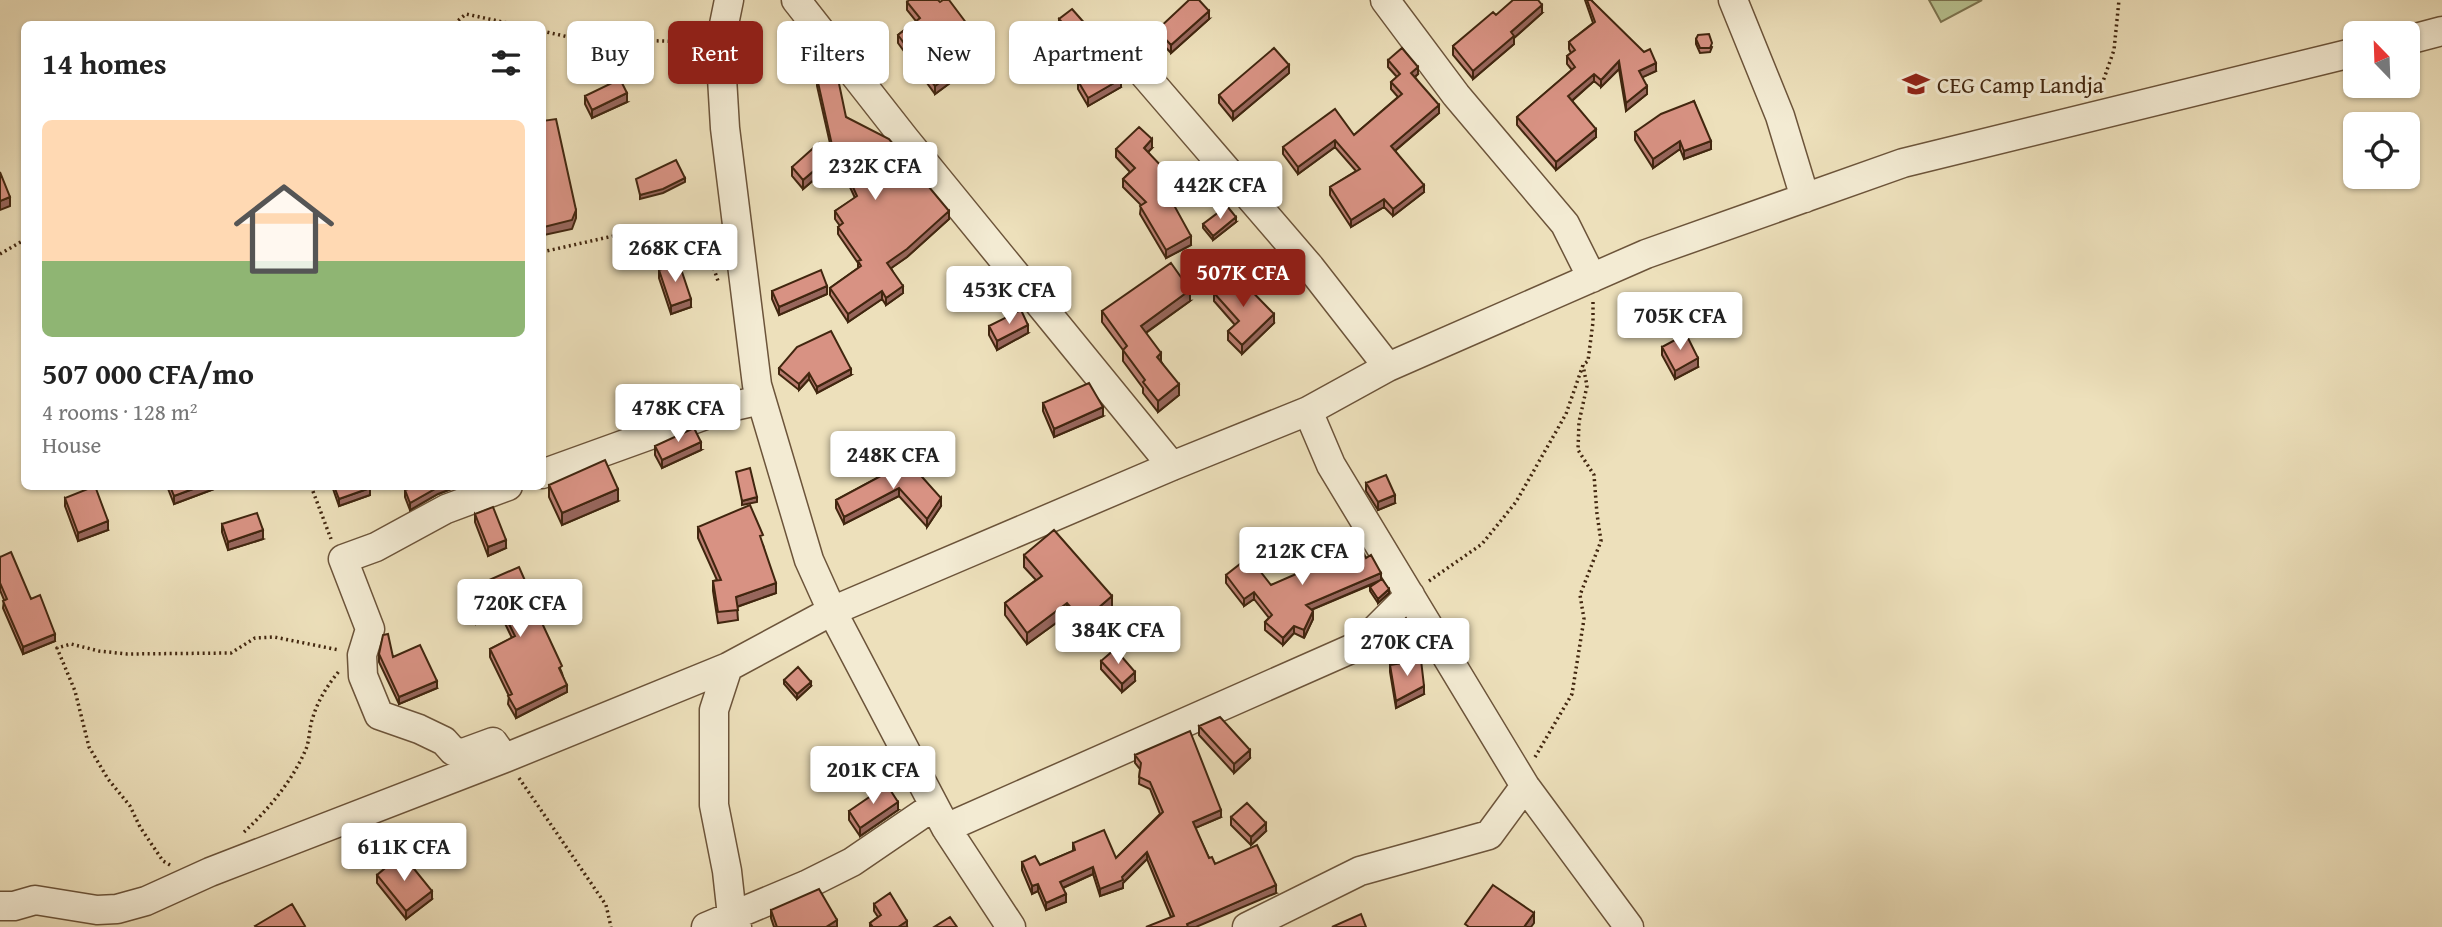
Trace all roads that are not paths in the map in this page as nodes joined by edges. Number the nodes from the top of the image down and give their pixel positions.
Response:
1 (796, 0) edge
2 (1385, 0) edge
3 (1733, 0) edge
4 (726, 11) edge
5 (2442, 31) edge
6 (2420, 37) edge
7 (2343, 55) edge
8 (1152, 84) edge
9 (1805, 198) junction
10 (1592, 278) junction
11 (1388, 367) junction
12 (761, 400) junction
13 (1308, 411) junction
14 (1172, 466) junction
15 (546, 473) edge
16 (497, 490) edge
17 (1410, 595) junction
18 (832, 611) junction
19 (727, 667) junction
20 (505, 758) junction
21 (1523, 782) junction
22 (940, 817) junction
23 (0, 906) edge
24 (734, 922) edge
25 (1627, 925) edge
26 (706, 927) edge
27 (1011, 927) edge
28 (1247, 927) edge

1 - 14 street
2 - 10 street
3 - 9 street
4 - 12 street
5 - 6 street
7 - 9 street
8 - 11 street
9 - 10 street
10 - 11 street
11 - 13 street
12 - 15 street
12 - 18 street
13 - 14 street
13 - 17 street
14 - 18 street
16 - 20 street
17 - 21 street
17 - 22 street
18 - 19 street
18 - 22 street
19 - 20 street
19 - 24 street
20 - 23 street
21 - 25 street
21 - 28 street
22 - 24 street
22 - 27 street
24 - 26 street

